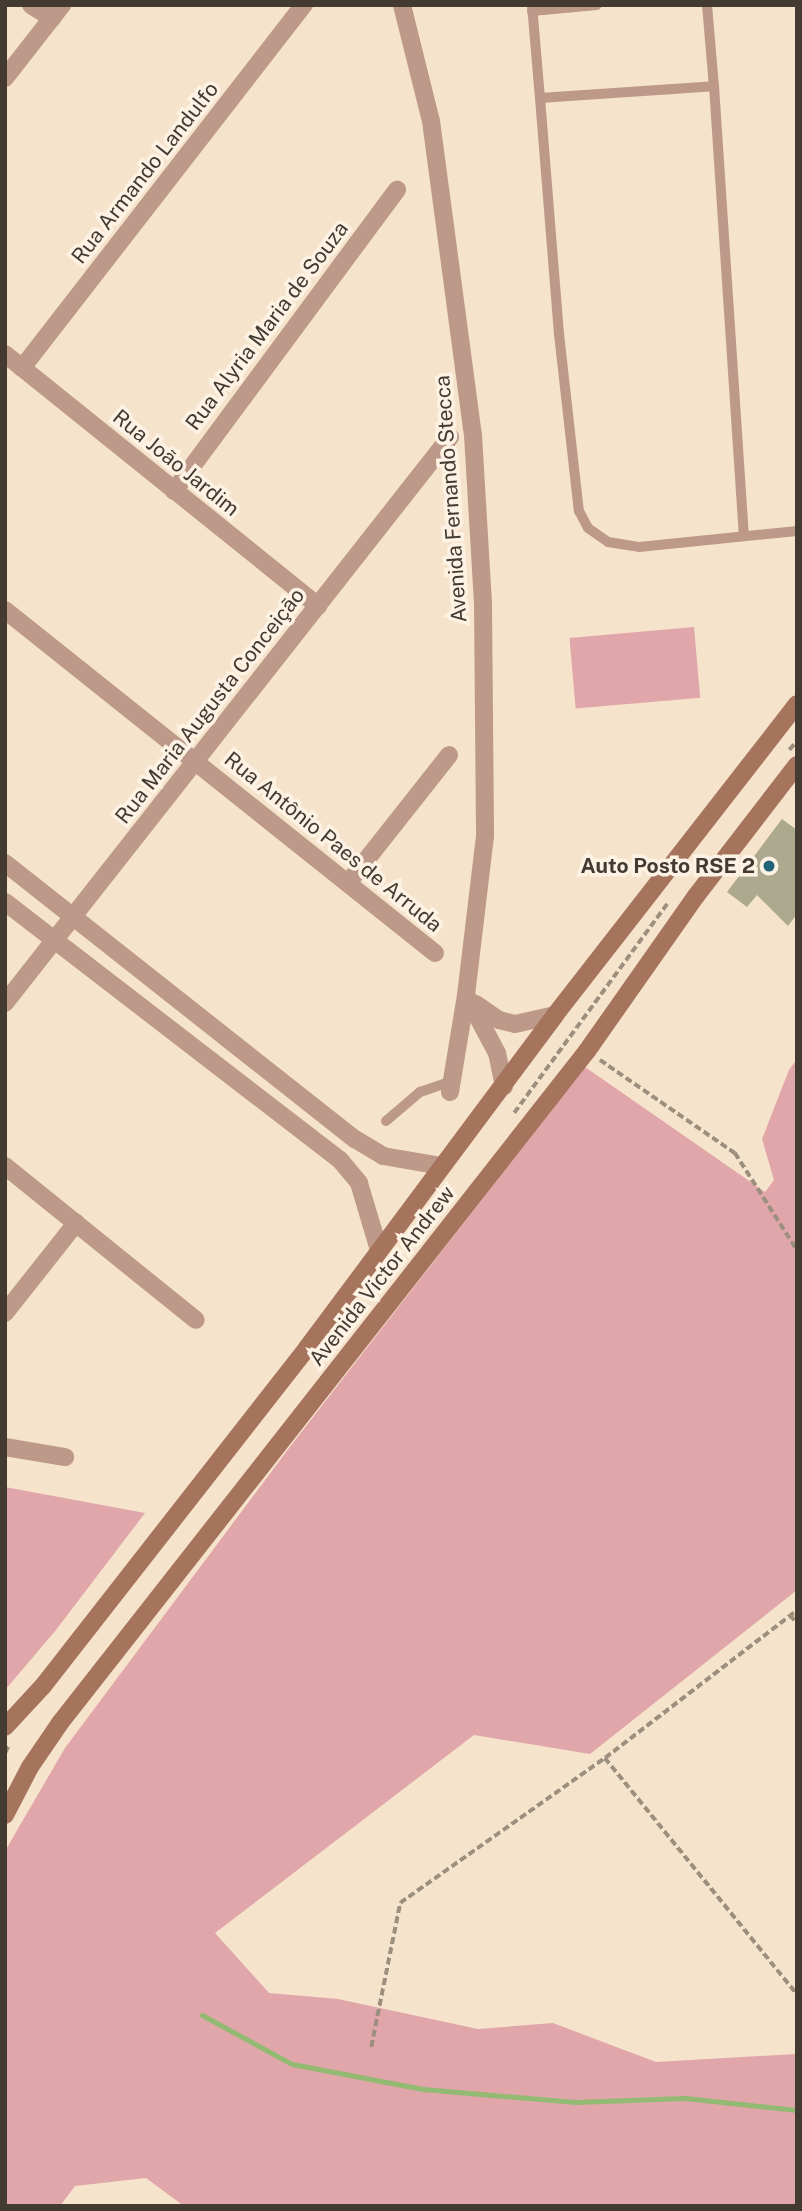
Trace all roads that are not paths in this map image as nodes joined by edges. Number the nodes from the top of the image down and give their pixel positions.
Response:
1 (31, 5) edge
2 (304, 5) edge
3 (401, 5) edge
4 (597, 5) edge
5 (707, 5) edge
6 (532, 8) edge
7 (57, 12) edge
8 (5, 78) edge
9 (714, 86) junction
10 (540, 98) junction
11 (397, 190) dead end
12 (5, 354) edge
13 (22, 368) junction
14 (450, 437) dead end
15 (174, 491) junction
16 (797, 531) edge
17 (744, 536) junction
18 (318, 606) junction
19 (5, 610) edge
20 (797, 704) edge
21 (449, 755) dead end
22 (793, 758) edge
23 (196, 761) junction
24 (5, 863) edge
25 (348, 883) junction
26 (5, 902) edge
27 (73, 916) junction
28 (54, 940) junction
29 (435, 953) dead end
30 (466, 995) junction
31 (5, 1003) edge
32 (555, 1015) junction
33 (247, 1054) junction
34 (204, 1058) junction
35 (504, 1086) junction
36 (450, 1087) joint
37 (386, 1121) dead end
38 (5, 1166) edge
39 (442, 1166) junction
40 (76, 1223) junction
41 (379, 1250) junction
42 (5, 1313) edge
43 (196, 1320) dead end
44 (5, 1447) edge
45 (65, 1457) dead end
46 (12, 1731) edge
47 (5, 1815) edge

1 - 7 street
2 - 13 street, Rua Armando Landulfo
3 - 30 street, Avenida Fernando Stecca
4 - 6 lane
5 - 9 lane
6 - 10 lane
7 - 8 street
9 - 10 lane
9 - 17 lane
10 - 17 lane
11 - 15 street, Rua Alyria Maria de Souza
12 - 13 street, Rua João Jardim
13 - 15 street, Rua João Jardim
14 - 18 street, Rua Maria Augusta Conceição
15 - 18 street, Rua João Jardim
16 - 17 lane
18 - 23 street, Rua Maria Augusta Conceição
19 - 23 street, Rua Antônio Paes de Arruda
20 - 32 main road, Avenida Victor Andrew
21 - 25 street
22 - 47 main road, Avenida Victor Andrew
23 - 25 street, Rua Antônio Paes de Arruda
23 - 27 street, Rua Maria Augusta Conceição
24 - 27 street
25 - 29 street, Rua Antônio Paes de Arruda
26 - 28 street
27 - 28 street, Rua Maria Augusta Conceição
27 - 33 street
28 - 31 street, Rua Maria Augusta Conceição
28 - 34 street
30 - 32 street
30 - 35 street
30 - 36 street, Avenida Fernando Stecca
32 - 35 main road, Avenida Victor Andrew
33 - 34 street
33 - 39 street
34 - 41 street
35 - 39 main road, Avenida Victor Andrew
36 - 37 lane
38 - 40 street
39 - 41 main road, Avenida Victor Andrew
40 - 42 street
40 - 43 street
41 - 46 main road, Avenida Victor Andrew
44 - 45 street

